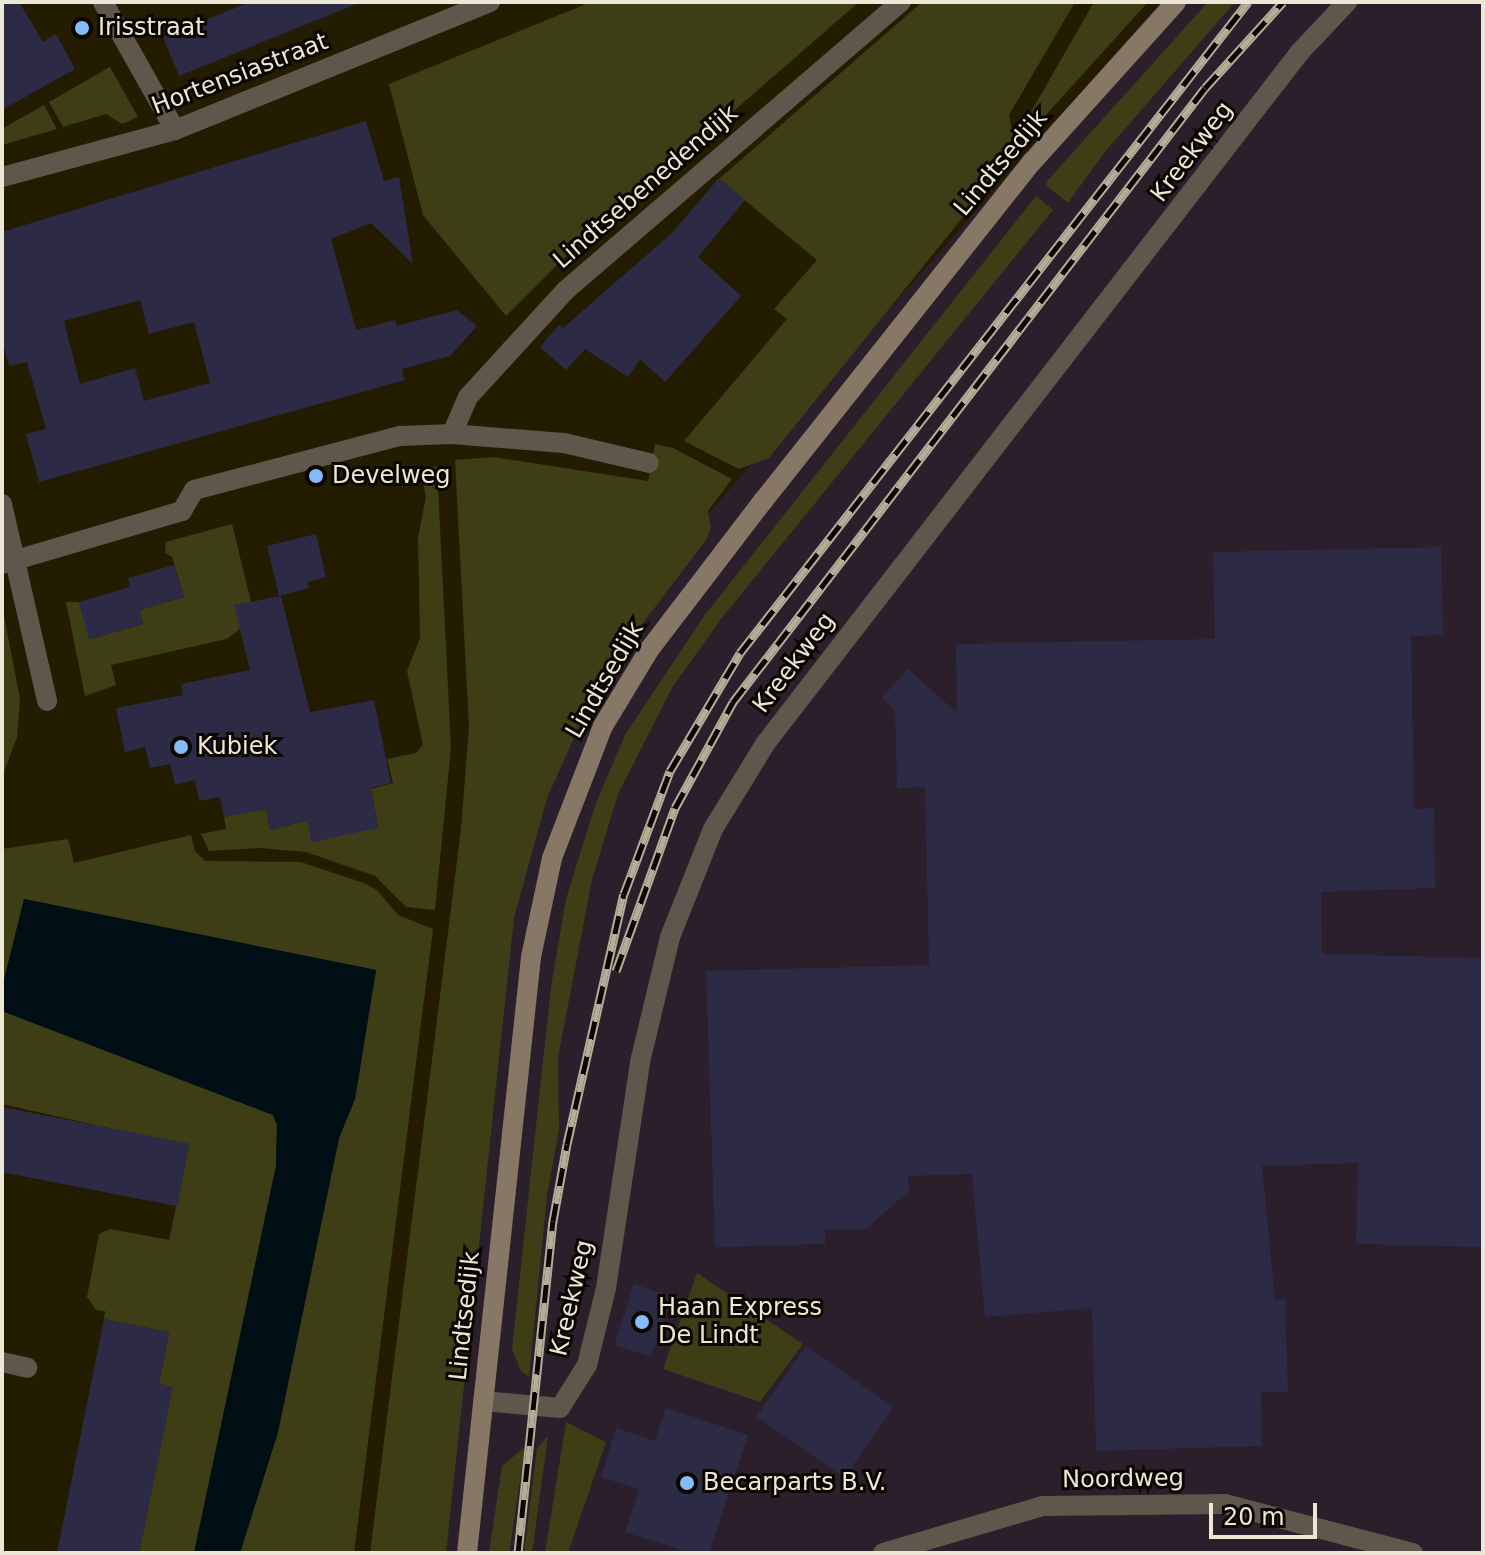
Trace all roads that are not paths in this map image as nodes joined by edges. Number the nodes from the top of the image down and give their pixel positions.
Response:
1 (103, 2) edge
2 (490, 2) edge
3 (901, 2) edge
4 (1176, 2) edge
5 (1347, 2) edge
6 (175, 130) junction
7 (2, 177) edge
8 (452, 434) junction
9 (649, 463) dead end
10 (2, 504) edge
11 (10, 562) edge
12 (47, 701) dead end
13 (2, 1362) edge
14 (27, 1368) dead end
15 (483, 1401) junction
16 (467, 1553) edge
17 (883, 1553) edge
18 (1413, 1553) edge

1 - 6 street
2 - 6 street, Hortensiastraat
3 - 8 street, Lindtsebenedendijk
4 - 15 main road, Lindtsedijk
5 - 15 street, Kreekweg
6 - 7 street, Hortensiastraat
8 - 9 street
8 - 11 street
10 - 11 street
11 - 12 street
13 - 14 street
15 - 16 main road, Lindtsedijk
17 - 18 street, Noordweg

